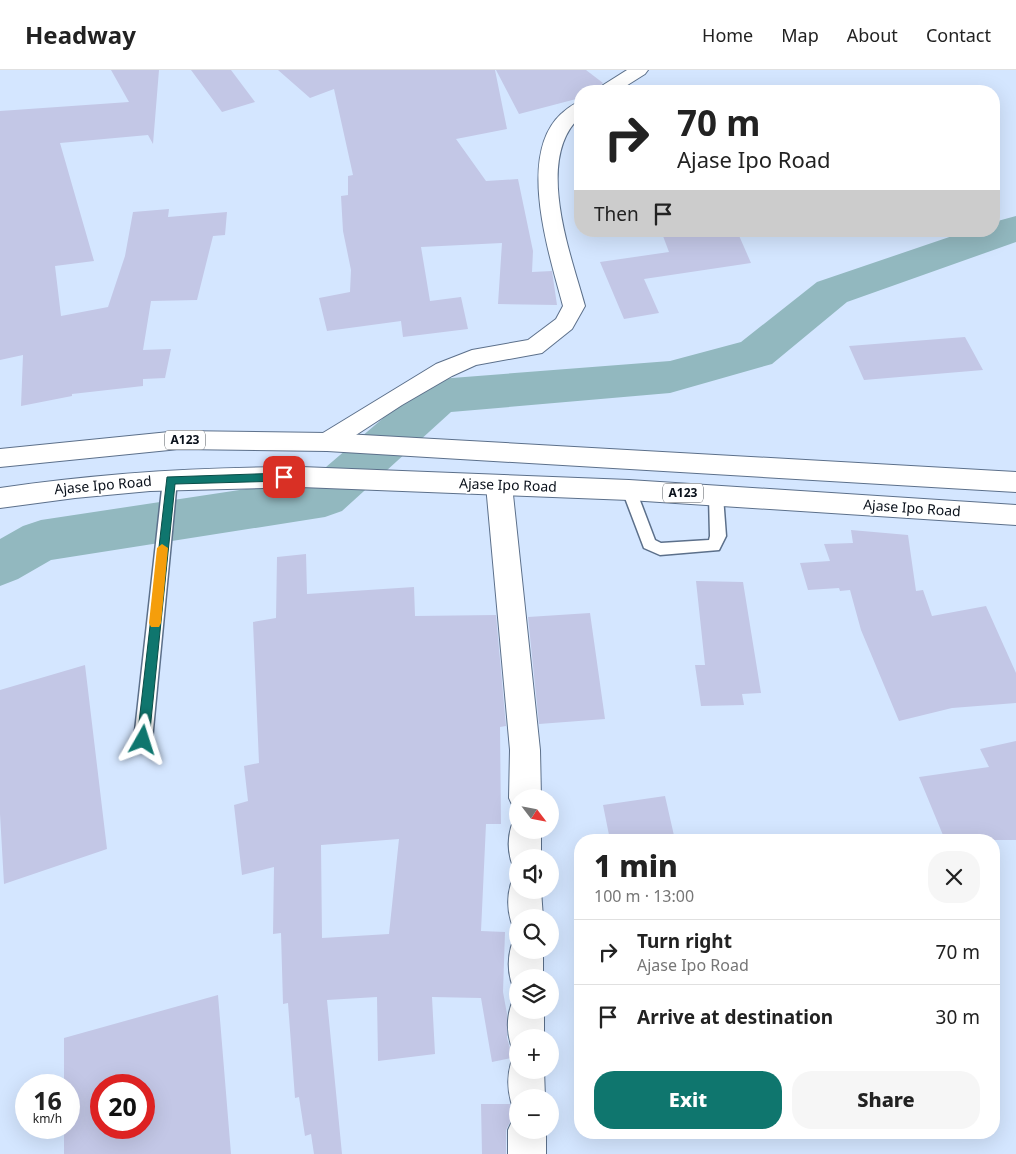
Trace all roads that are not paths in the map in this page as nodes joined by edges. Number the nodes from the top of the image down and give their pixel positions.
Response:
1 (639, 70) edge
2 (615, 85) edge
3 (574, 110) edge
4 (327, 442) junction
5 (0, 458) edge
6 (1016, 482) edge
7 (499, 485) junction
8 (170, 486) junction
9 (629, 490) junction
10 (716, 496) junction
11 (0, 498) edge
12 (1016, 515) edge
13 (143, 740) dead end
14 (525, 789) edge
15 (527, 1139) edge
16 (527, 1154) edge

1 - 2 main road
3 - 4 main road
4 - 5 main road, A123
4 - 6 main road, A123
7 - 8 main road, Ajase Ipo Road / A123
7 - 9 main road, Ajase Ipo Road / A123
7 - 14 main road
8 - 11 main road, Ajase Ipo Road / A123
8 - 13 lane
9 - 10 main road, Ajase Ipo Road / A123
9 - 10 lane
10 - 12 main road, Ajase Ipo Road / A123
15 - 16 main road

